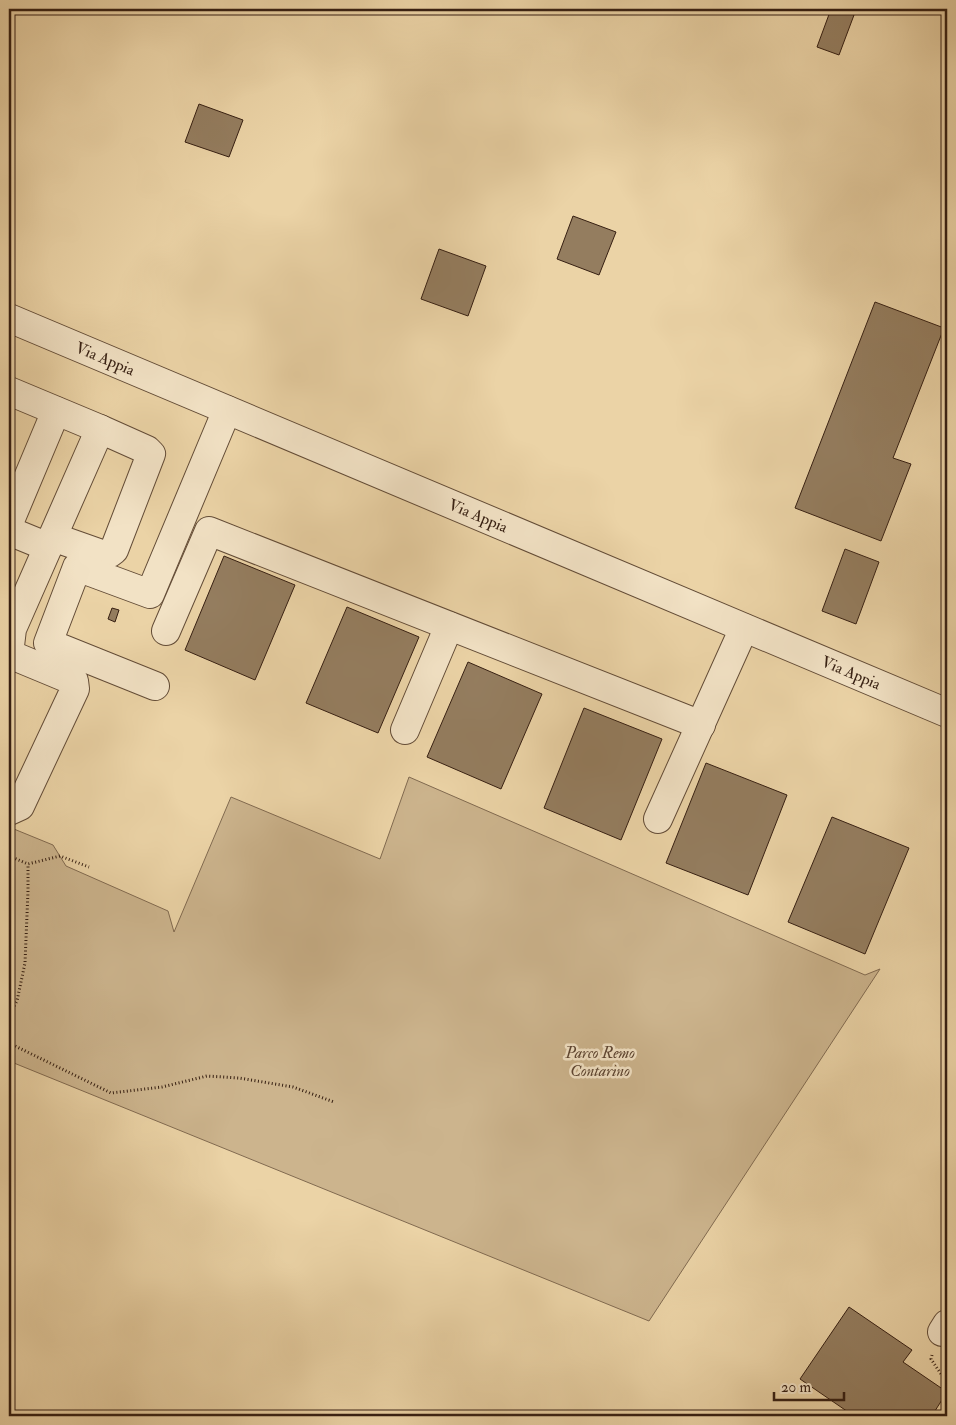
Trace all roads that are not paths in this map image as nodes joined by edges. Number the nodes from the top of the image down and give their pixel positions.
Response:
1 (9, 318) edge
2 (9, 391) edge
3 (227, 410) junction
4 (56, 411) junction
5 (100, 429) junction
6 (9, 523) edge
7 (9, 531) edge
8 (50, 542) junction
9 (448, 626) junction
10 (744, 628) junction
11 (166, 631) dead end
12 (10, 641) edge
13 (155, 686) dead end
14 (947, 713) edge
15 (701, 725) junction
16 (405, 730) dead end
17 (9, 812) edge
18 (658, 819) dead end

1 - 3 street, Via Appia
2 - 4 street
3 - 10 street, Via Appia
3 - 13 street
4 - 5 street
4 - 6 street
5 - 8 street
5 - 8 street
7 - 8 street
8 - 12 street
9 - 11 street
9 - 15 street
9 - 16 street
10 - 14 street, Via Appia
10 - 15 street
12 - 17 street
15 - 18 street

